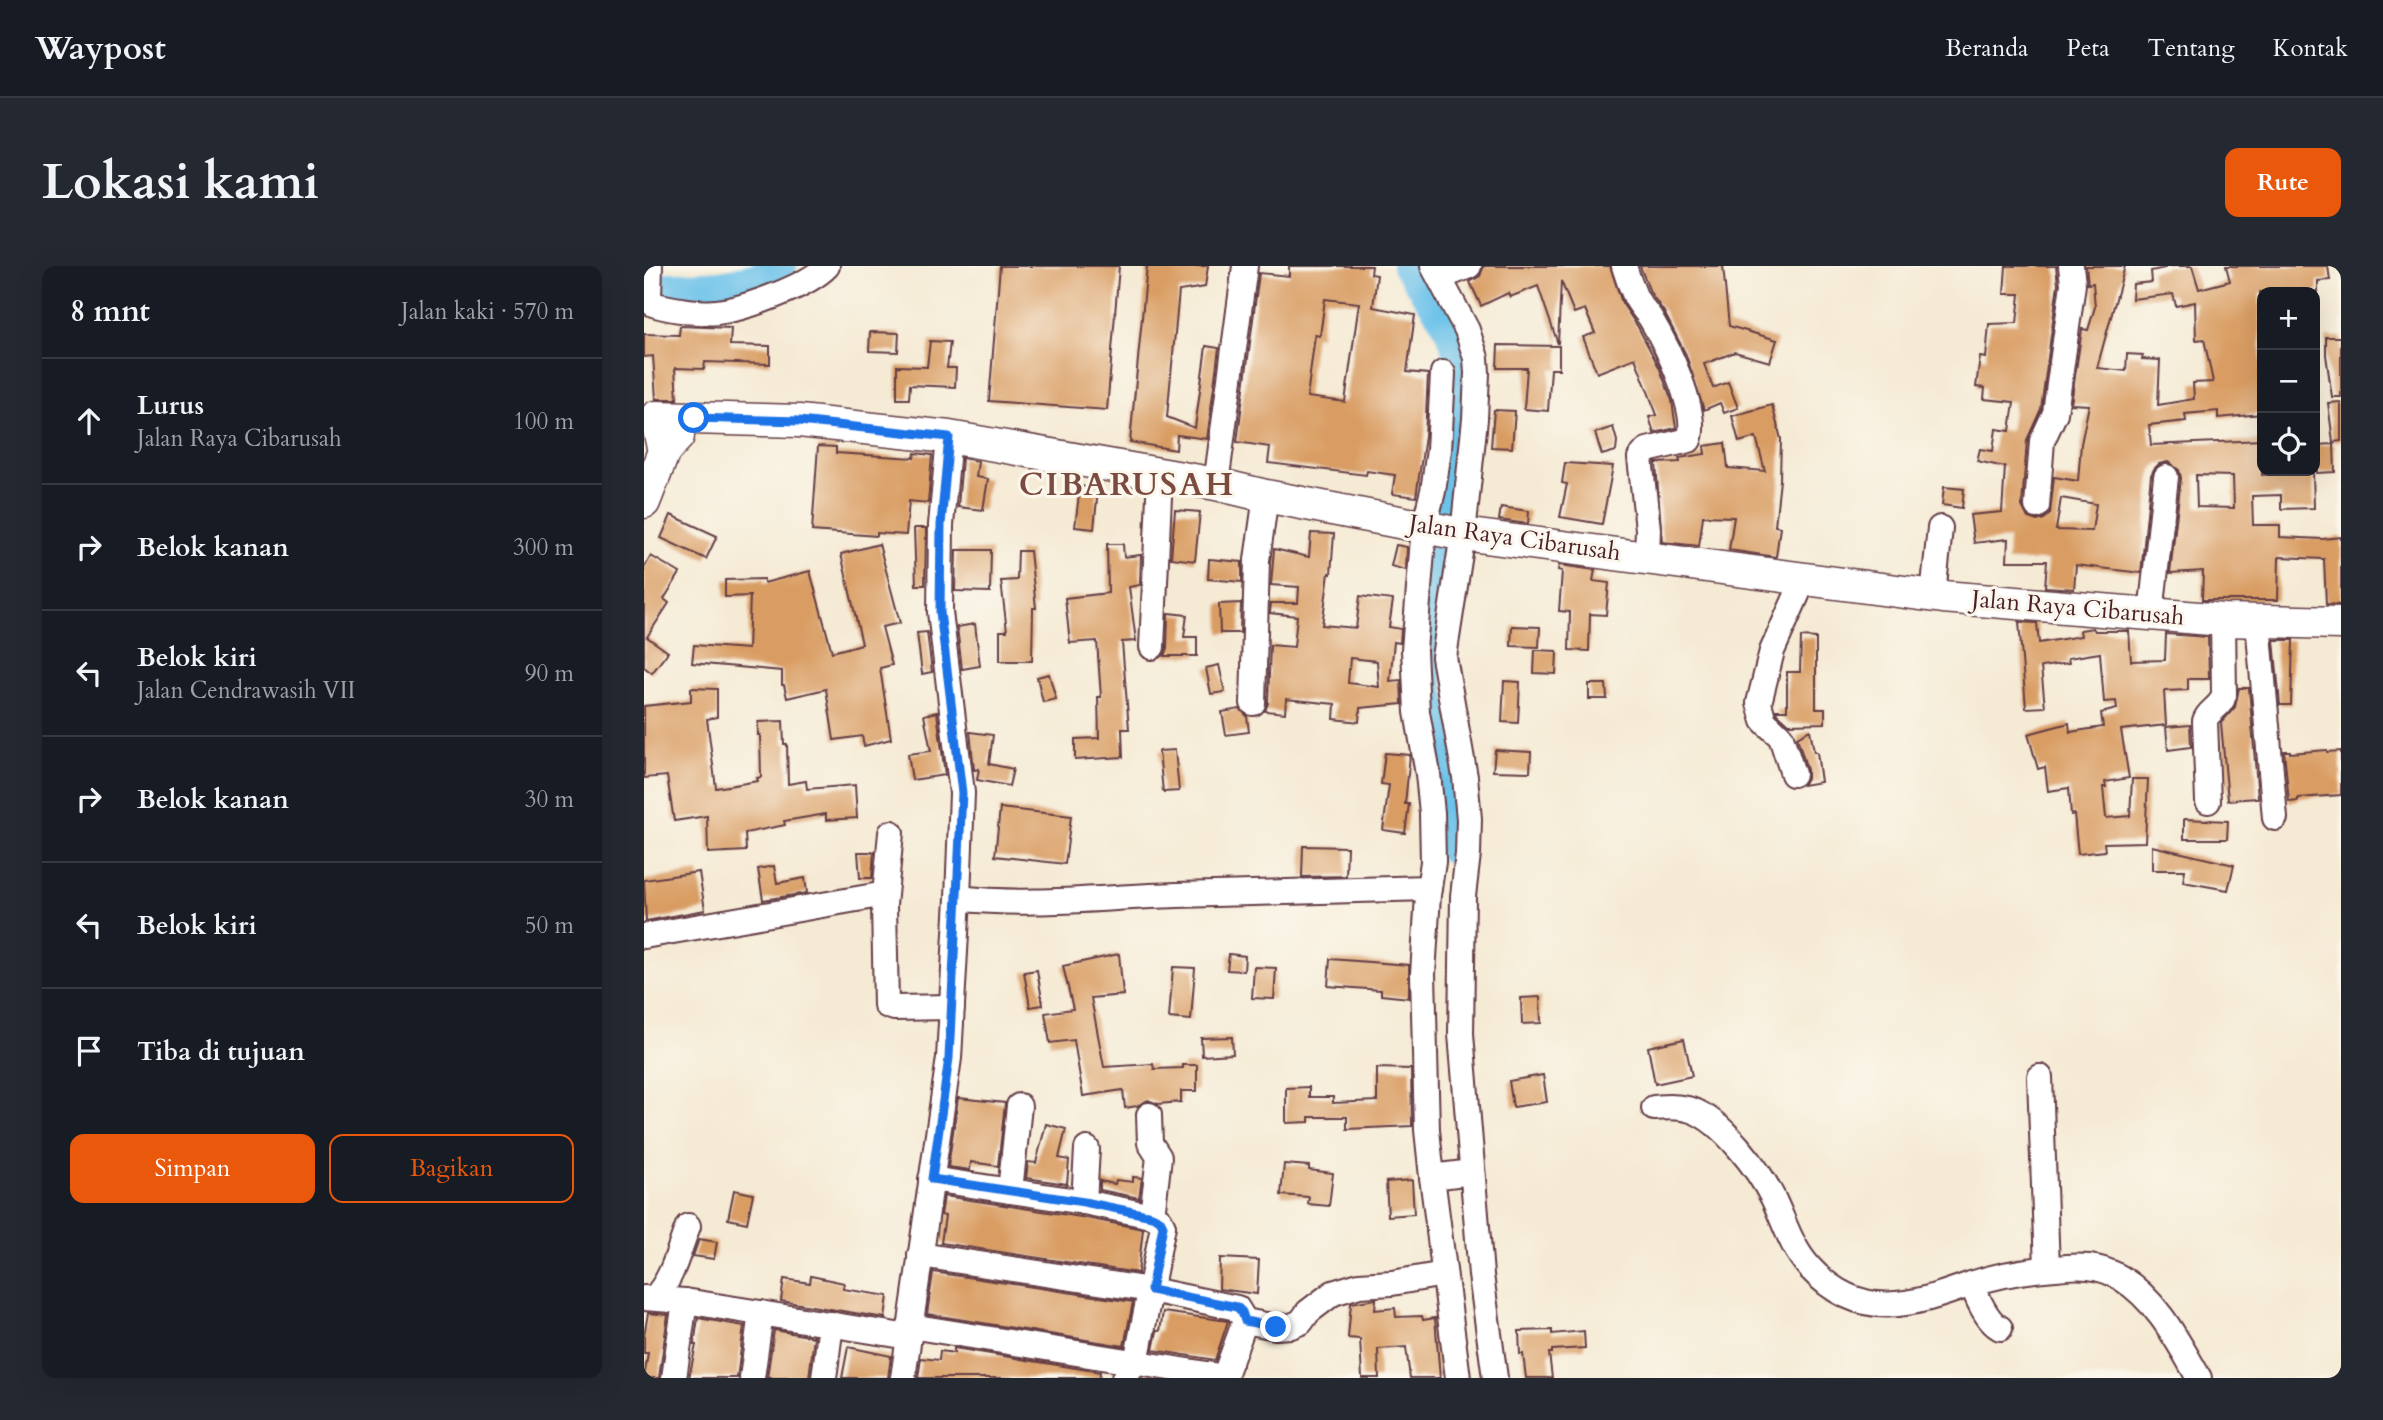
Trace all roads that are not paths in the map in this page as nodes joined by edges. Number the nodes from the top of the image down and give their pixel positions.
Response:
1 (827, 266) edge
2 (1245, 266) edge
3 (1469, 266) edge
4 (1624, 266) edge
5 (2071, 266) edge
6 (1437, 272) edge
7 (649, 279) edge
8 (1443, 373) dead end
9 (650, 417) edge
10 (694, 418) junction
11 (949, 437) junction
12 (664, 451) junction
13 (1160, 475) junction
14 (2166, 477) dead end
15 (1216, 484) junction
16 (1266, 496) junction
17 (644, 502) edge
18 (2037, 506) dead end
19 (1940, 528) dead end
20 (1443, 530) junction
21 (1647, 556) junction
22 (1804, 579) junction
23 (1934, 595) junction
24 (2151, 614) junction
25 (2223, 620) junction
26 (2258, 622) junction
27 (2341, 623) edge
28 (1152, 647) dead end
29 (1428, 656) junction
30 (1253, 703) dead end
31 (1793, 774) dead end
32 (2208, 801) dead end
33 (2275, 818) dead end
34 (891, 833) dead end
35 (1441, 894) junction
36 (958, 898) junction
37 (884, 905) junction
38 (644, 936) edge
39 (1424, 955) junction
40 (1456, 956) junction
41 (952, 1007) junction
42 (2040, 1077) dead end
43 (1019, 1105) dead end
44 (1654, 1108) dead end
45 (1149, 1115) dead end
46 (1087, 1149) dead end
47 (1453, 1174) junction
48 (932, 1179) junction
49 (1010, 1191) junction
50 (1084, 1202) junction
51 (1152, 1216) junction
52 (688, 1226) dead end
53 (920, 1255) junction
54 (2047, 1268) junction
55 (1444, 1274) junction
56 (1151, 1290) junction
57 (649, 1298) edge
58 (685, 1301) junction
59 (761, 1313) junction
60 (1245, 1321) junction
61 (831, 1324) junction
62 (910, 1331) junction
63 (1130, 1370) edge
64 (674, 1378) edge
65 (752, 1378) edge
66 (824, 1378) edge
67 (903, 1378) edge
68 (1225, 1378) edge
69 (1458, 1378) edge
70 (1495, 1378) edge
71 (2199, 1378) edge

1 - 7 street
2 - 15 street
3 - 6 street
4 - 21 street
5 - 18 street
6 - 20 street
8 - 20 street
9 - 10 main road, Jalan Raya Cibarusah
9 - 12 main road, Jalan Raya Cibarusah
10 - 11 main road, Jalan Raya Cibarusah
10 - 12 main road
11 - 13 main road, Jalan Raya Cibarusah
11 - 36 street
12 - 17 main road
13 - 15 main road, Jalan Raya Cibarusah
13 - 28 street
14 - 24 street
15 - 16 main road, Jalan Raya Cibarusah
16 - 20 main road, Jalan Raya Cibarusah
16 - 30 street
19 - 23 street
20 - 21 main road, Jalan Raya Cibarusah
20 - 29 street
20 - 29 street
21 - 22 main road, Jalan Raya Cibarusah
22 - 23 main road, Jalan Raya Cibarusah
22 - 31 street
23 - 24 main road, Jalan Raya Cibarusah
24 - 25 main road, Jalan Raya Cibarusah
25 - 26 main road, Jalan Raya Cibarusah
25 - 32 street
26 - 27 main road, Jalan Raya Cibarusah
26 - 33 street
29 - 35 street
29 - 35 street
34 - 37 street
35 - 36 street
35 - 39 street
35 - 40 street
36 - 41 street
37 - 38 street
37 - 41 street
39 - 40 street
39 - 47 street
40 - 47 street
41 - 48 street
42 - 54 street
43 - 49 street
44 - 54 street
45 - 51 street
46 - 50 street
47 - 55 street
47 - 70 street
48 - 49 street
48 - 53 street
49 - 50 street
50 - 51 street
51 - 56 street
52 - 57 street
53 - 56 street
53 - 62 street
54 - 71 street
55 - 60 street
55 - 69 street
56 - 60 street
56 - 63 street
57 - 58 street
58 - 59 street
58 - 64 street
59 - 61 street
59 - 65 street
60 - 68 street
61 - 62 street
61 - 66 street
62 - 63 street
62 - 67 street
63 - 68 street

